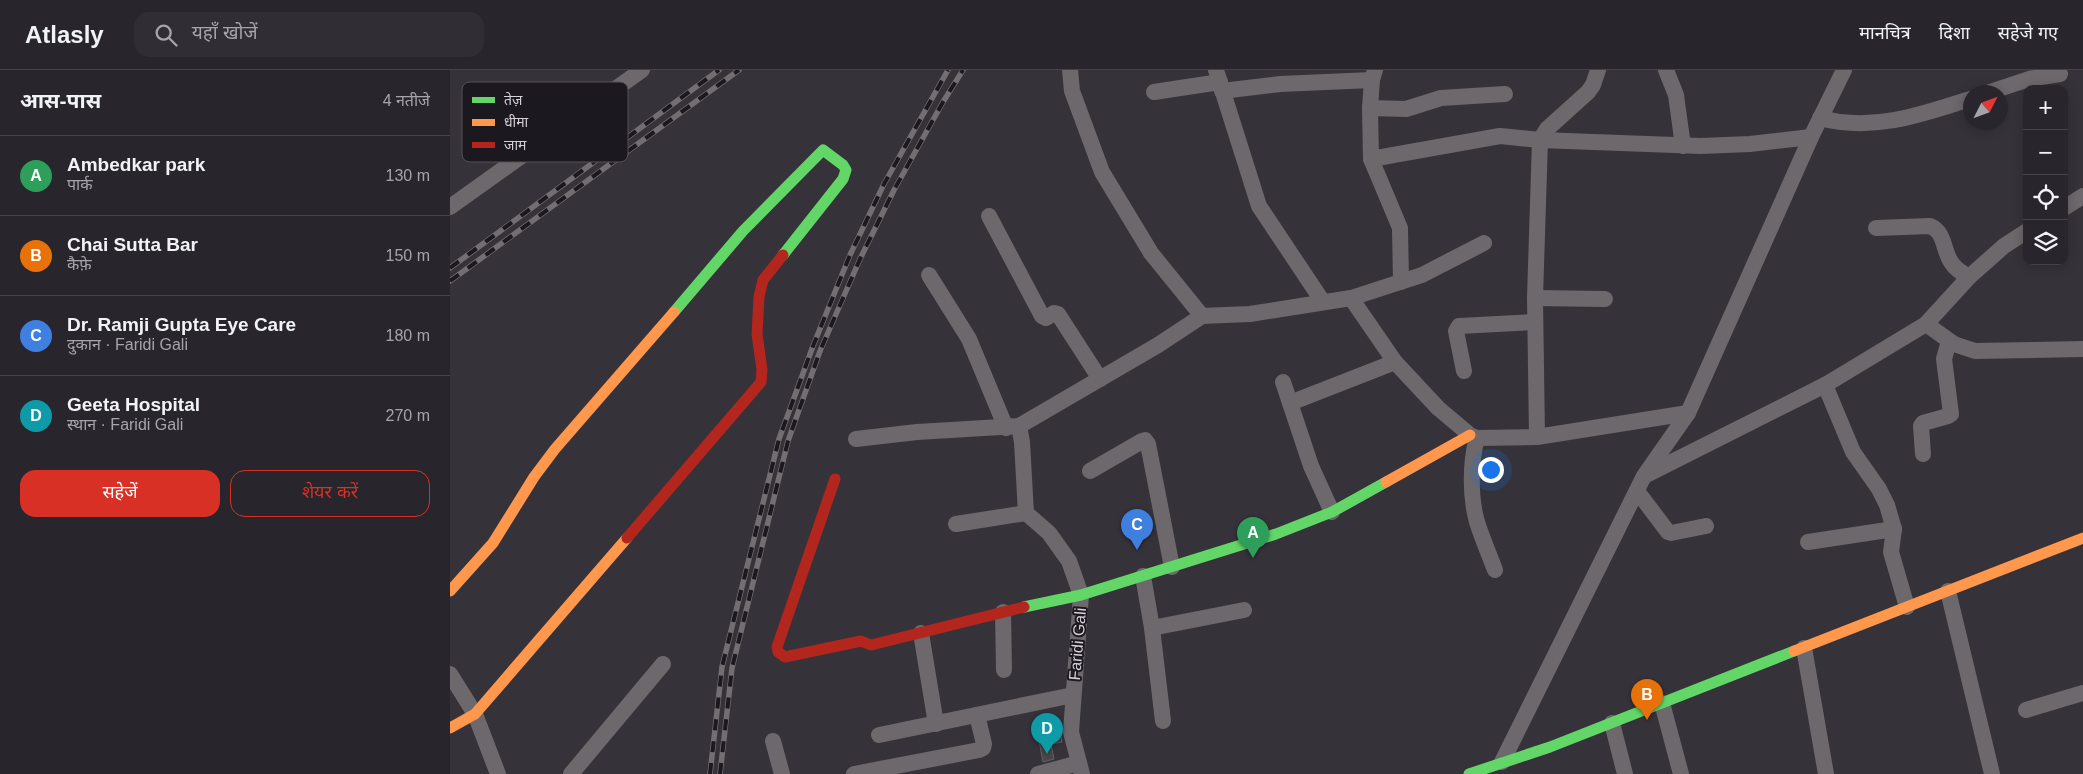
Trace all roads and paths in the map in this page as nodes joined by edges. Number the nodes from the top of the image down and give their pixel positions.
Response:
1 (642, 70) edge
2 (1070, 70) edge
3 (1598, 70) edge
4 (1666, 70) edge
5 (1844, 70) edge
6 (2060, 74) dead end
7 (1374, 75) edge
8 (2028, 75) edge
9 (1220, 81) edge
10 (625, 82) edge
11 (2006, 85) edge
12 (1154, 92) dead end
13 (1505, 94) dead end
14 (1963, 101) edge
15 (1370, 108) junction
16 (1820, 118) junction
17 (1811, 137) junction
18 (1540, 140) junction
19 (1683, 146) junction
20 (1371, 159) junction
21 (513, 162) edge
22 (2083, 196) edge
23 (2068, 205) edge
24 (450, 207) edge
25 (989, 216) dead end
26 (1876, 228) dead end
27 (2023, 234) edge
28 (1484, 243) dead end
29 (929, 275) dead end
30 (1969, 277) junction
31 (1401, 282) junction
32 (1351, 298) junction
33 (1535, 298) junction
34 (1605, 299) dead end
35 (1323, 302) junction
36 (1202, 316) junction
37 (1535, 322) junction
38 (1926, 324) junction
39 (1949, 341) junction
40 (2083, 349) edge
41 (1395, 362) junction
42 (1464, 371) dead end
43 (1100, 379) junction
44 (1283, 382) dead end
45 (1825, 385) junction
46 (1290, 404) junction
47 (1688, 413) junction
48 (1012, 427) junction
49 (1474, 436) junction
50 (1537, 437) junction
51 (856, 439) dead end
52 (1923, 454) dead end
53 (1090, 471) dead end
54 (834, 479) dead end
55 (1640, 484) junction
56 (1332, 512) junction
57 (1026, 513) junction
58 (956, 524) dead end
59 (1706, 526) dead end
60 (1894, 529) junction
61 (2083, 538) edge
62 (1808, 542) dead end
63 (1172, 567) junction
64 (1495, 570) dead end
65 (1142, 576) junction
66 (450, 591) edge
67 (1948, 591) junction
68 (1082, 595) junction
69 (1907, 607) junction
70 (1244, 610) dead end
71 (1002, 612) junction
72 (1152, 628) junction
73 (921, 634) junction
74 (1804, 648) junction
75 (663, 664) dead end
76 (1004, 670) dead end
77 (450, 674) edge
78 (2083, 693) edge
79 (1073, 695) junction
80 (1662, 703) junction
81 (2026, 710) dead end
82 (475, 714) junction
83 (977, 715) junction
84 (1163, 721) dead end
85 (1612, 723) junction
86 (936, 724) junction
87 (450, 728) edge
88 (879, 736) dead end
89 (773, 740) dead end
90 (1502, 762) junction
91 (1081, 769) edge
92 (498, 774) edge
93 (571, 774) edge
94 (782, 774) edge
95 (854, 774) edge
96 (1038, 774) edge
97 (1469, 774) edge
98 (1625, 774) edge
99 (1681, 774) edge
100 (1826, 774) edge
101 (1992, 774) edge

1 - 10 street
2 - 36 street
3 - 18 street
4 - 19 street
5 - 16 street
6 - 8 street
7 - 9 street
7 - 15 street
8 - 11 street
9 - 12 street
9 - 35 street
13 - 15 street
14 - 16 street
15 - 20 street
16 - 17 street
17 - 19 street
17 - 47 street
18 - 19 street
18 - 20 street
18 - 33 street
20 - 31 street
21 - 24 street
22 - 23 street
25 - 43 street
26 - 30 street
27 - 30 street
28 - 31 street
29 - 48 street
30 - 38 street
31 - 32 street
32 - 35 street
32 - 41 street
33 - 34 street
33 - 37 street
35 - 36 street
36 - 43 street
37 - 42 street
37 - 50 street
38 - 39 street
38 - 45 street
39 - 40 street
39 - 52 street
41 - 46 street
41 - 49 street
43 - 48 street
44 - 46 street
45 - 55 street
45 - 60 street
46 - 56 street
47 - 50 street
47 - 55 street
48 - 51 street
48 - 57 street
49 - 50 street
49 - 56 street
49 - 64 street
53 - 63 street
54 - 73 street
55 - 59 street
55 - 90 street
56 - 63 street
57 - 58 street
57 - 68 street, Faridi Gali
60 - 62 street
60 - 69 street
61 - 67 street
63 - 65 street
65 - 68 street
65 - 72 street
66 - 82 street
67 - 69 street
67 - 101 street
68 - 71 street
68 - 79 street, Faridi Gali
69 - 74 street
70 - 72 street
71 - 73 street
71 - 76 street
72 - 84 street
73 - 86 street
74 - 80 street
74 - 100 street
75 - 93 street
77 - 82 street
78 - 81 street
79 - 83 street
79 - 91 street, Faridi Gali
80 - 85 street
80 - 99 street
82 - 87 street
82 - 92 street
83 - 86 street
83 - 95 street
85 - 90 street
85 - 98 street
86 - 88 street
89 - 94 street
90 - 97 street
91 - 96 street

